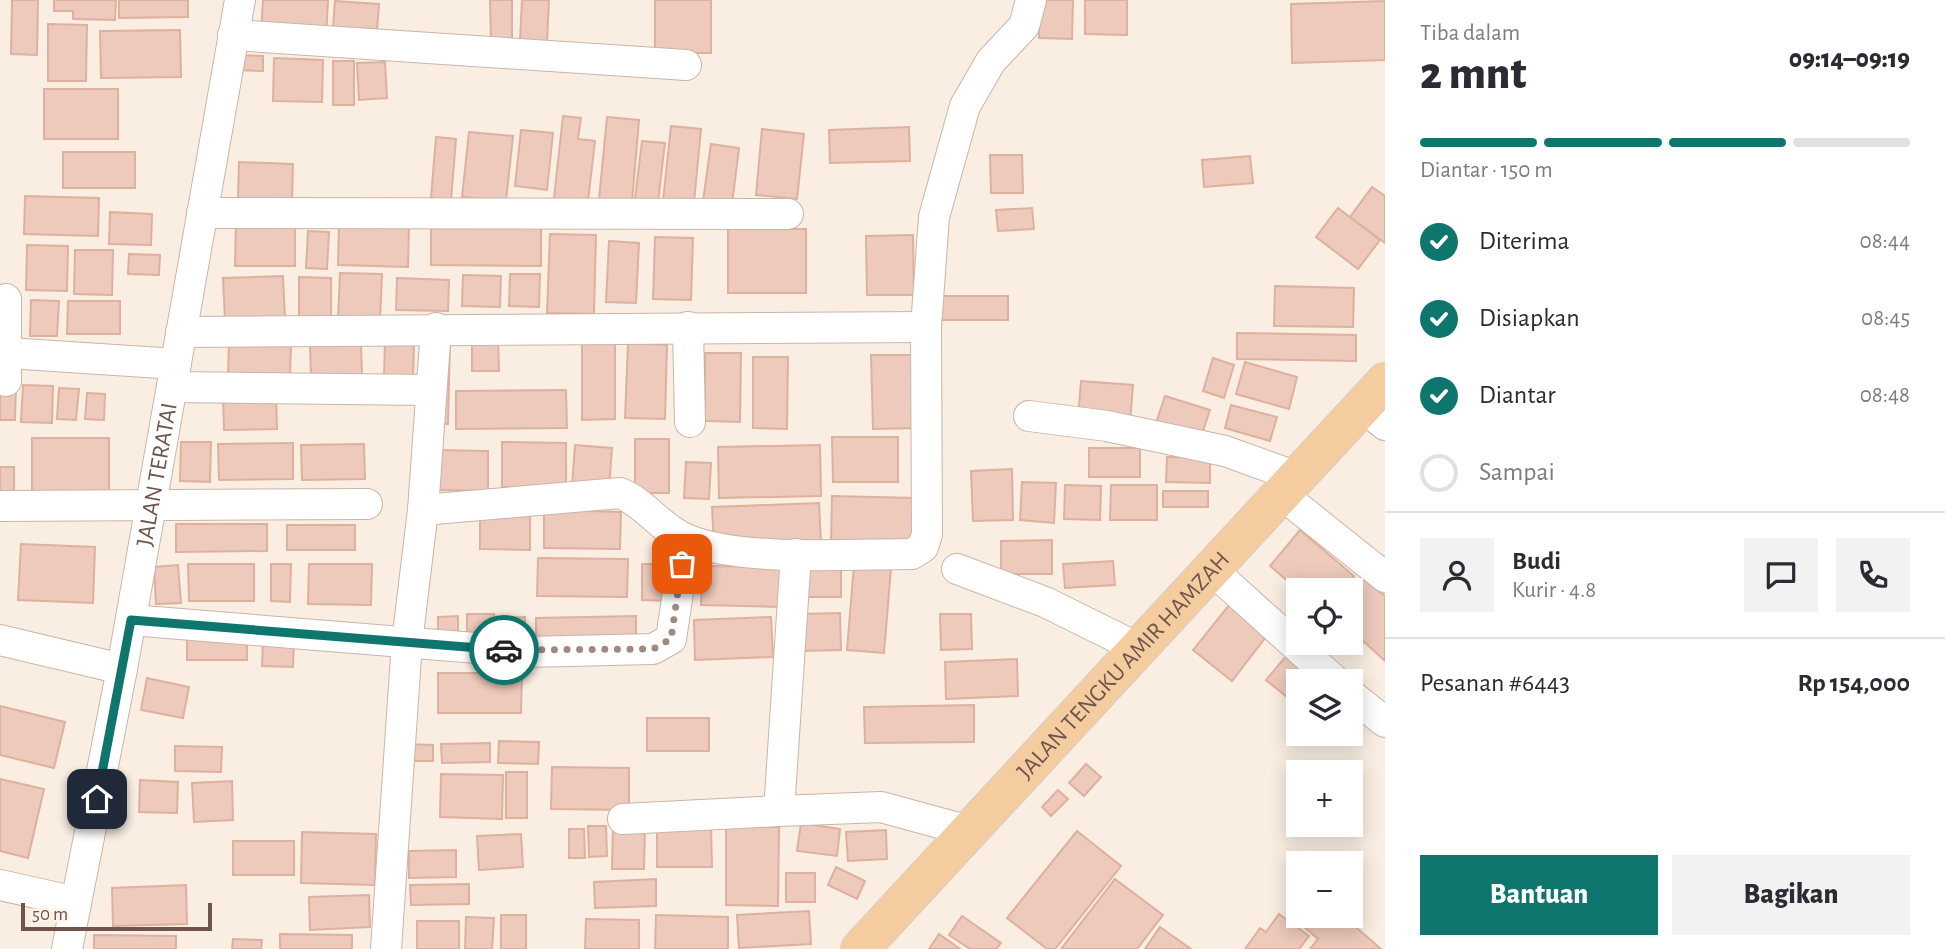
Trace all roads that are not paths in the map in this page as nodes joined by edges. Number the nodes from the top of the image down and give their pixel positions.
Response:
1 (240, 0) edge
2 (1031, 0) edge
3 (233, 35) junction
4 (686, 65) dead end
5 (202, 213) junction
6 (788, 214) dead end
7 (6, 299) dead end
8 (688, 327) junction
9 (926, 327) junction
10 (436, 328) junction
11 (181, 332) junction
12 (174, 376) junction
13 (430, 390) junction
14 (1378, 404) edge
15 (1029, 416) dead end
16 (690, 422) dead end
17 (1289, 486) junction
18 (367, 504) dead end
19 (0, 506) edge
20 (151, 507) junction
21 (423, 510) junction
22 (687, 539) junction
23 (796, 554) junction
24 (957, 569) dead end
25 (1211, 569) junction
26 (1385, 577) edge
27 (131, 620) junction
28 (0, 640) edge
29 (407, 642) junction
30 (1138, 648) junction
31 (122, 669) junction
32 (1322, 669) edge
33 (1363, 705) edge
34 (1385, 722) edge
35 (779, 811) junction
36 (623, 819) dead end
37 (969, 831) junction
38 (0, 885) edge
39 (76, 902) junction
40 (68, 949) edge
41 (386, 949) edge
42 (859, 949) edge

1 - 3 street, JALAN TERATAI
2 - 9 street
3 - 4 street
3 - 5 street, JALAN TERATAI
5 - 6 street
5 - 11 street, JALAN TERATAI
7 - 12 street
8 - 9 street
8 - 10 street
8 - 16 street
9 - 23 street
10 - 11 street
10 - 13 street
11 - 12 street, JALAN TERATAI
12 - 13 street
12 - 20 street, JALAN TERATAI
13 - 21 street
14 - 17 main road, JALAN TENGKU AMIR HAMZAH
15 - 17 street
17 - 25 main road, JALAN TENGKU AMIR HAMZAH
17 - 26 street
18 - 20 street
19 - 20 street
20 - 27 street, JALAN TERATAI
21 - 22 street
21 - 29 street
22 - 23 street
22 - 29 street
23 - 35 street
24 - 30 street
25 - 30 main road, JALAN TENGKU AMIR HAMZAH
25 - 32 street
27 - 29 street
27 - 31 street, JALAN TERATAI
28 - 31 street
29 - 41 street
30 - 37 main road, JALAN TENGKU AMIR HAMZAH
31 - 39 street, JALAN TERATAI
33 - 34 street
35 - 36 street
35 - 37 street
37 - 42 main road, JALAN TENGKU AMIR HAMZAH
38 - 39 street
39 - 40 street, JALAN TERATAI

